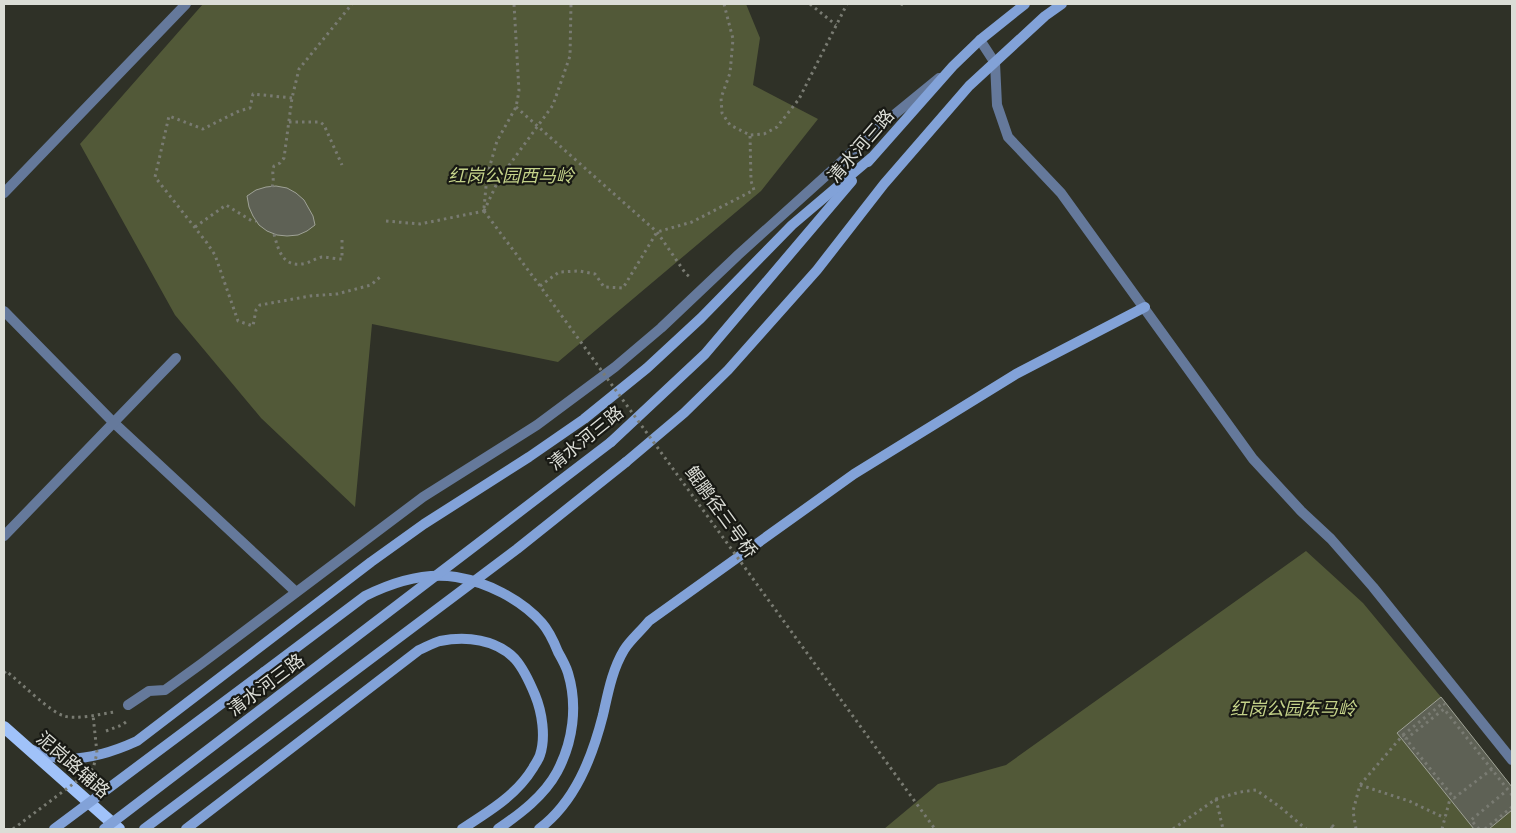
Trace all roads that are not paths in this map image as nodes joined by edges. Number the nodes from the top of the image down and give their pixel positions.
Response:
1 (186, 4) edge
2 (1025, 4) edge
3 (1062, 4) edge
4 (980, 40) junction
5 (995, 63) junction
6 (953, 66) junction
7 (872, 158) junction
8 (4, 193) edge
9 (1145, 307) junction
10 (4, 311) edge
11 (176, 358) dead end
12 (113, 422) junction
13 (4, 536) edge
14 (296, 592) junction
15 (128, 705) dead end
16 (4, 727) edge
17 (26, 748) junction
18 (1512, 760) edge
19 (54, 829) edge
20 (104, 829) edge
21 (119, 829) edge
22 (144, 829) edge
23 (186, 829) edge
24 (462, 829) edge
25 (498, 829) edge
26 (539, 829) edge

1 - 8 street
2 - 4 street, 清水河三路
3 - 5 street
4 - 5 street
4 - 6 street, 清水河三路
5 - 9 street
5 - 22 street, bridge
6 - 7 street, 清水河三路
6 - 14 street
7 - 17 street
7 - 20 street, 清水河三路, bridge
9 - 18 street
9 - 26 street
10 - 12 street
11 - 12 street
12 - 13 street
12 - 14 street
14 - 15 street
16 - 17 main road, 泥岗路辅路
17 - 21 main road, 泥岗路辅路
19 - 25 street, bridge
23 - 24 street

